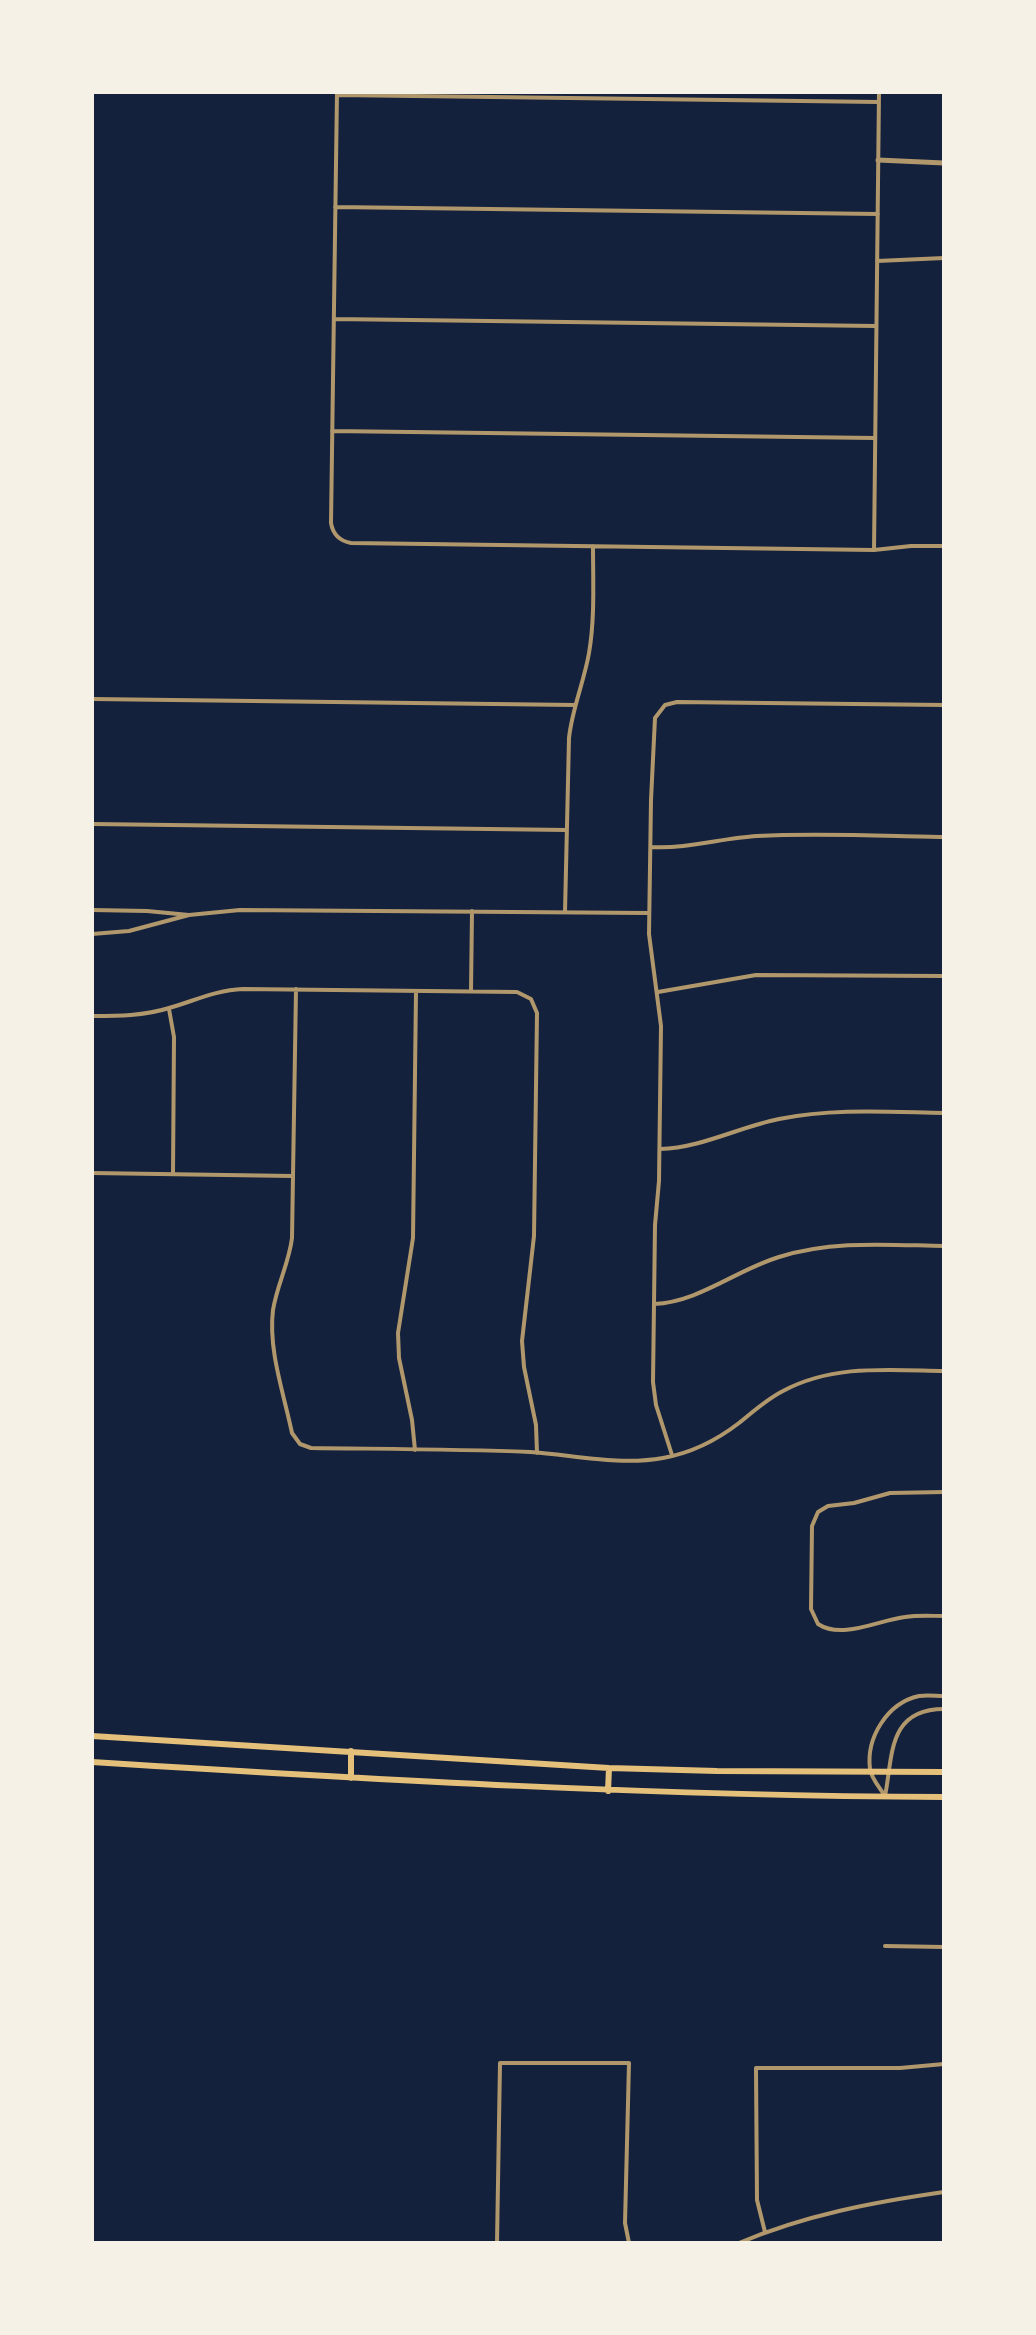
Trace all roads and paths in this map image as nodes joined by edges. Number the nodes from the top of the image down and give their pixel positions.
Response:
1 (879, 92) edge
2 (337, 94) edge
3 (879, 102) junction
4 (878, 160) junction
5 (944, 163) edge
6 (335, 207) junction
7 (878, 214) junction
8 (944, 258) edge
9 (877, 261) junction
10 (334, 319) junction
11 (876, 326) junction
12 (332, 431) junction
13 (875, 438) junction
14 (593, 546) junction
15 (944, 546) edge
16 (874, 550) junction
17 (92, 699) edge
18 (575, 705) junction
19 (944, 705) edge
20 (92, 824) edge
21 (567, 830) junction
22 (944, 837) edge
23 (652, 847) junction
24 (92, 910) edge
25 (472, 911) junction
26 (565, 912) junction
27 (649, 913) junction
28 (189, 915) junction
29 (92, 934) edge
30 (944, 976) edge
31 (296, 989) junction
32 (416, 991) junction
33 (471, 991) junction
34 (658, 992) junction
35 (169, 1008) junction
36 (92, 1016) edge
37 (944, 1113) edge
38 (660, 1149) junction
39 (92, 1173) edge
40 (173, 1174) junction
41 (293, 1176) junction
42 (944, 1246) edge
43 (654, 1304) junction
44 (944, 1371) edge
45 (415, 1450) junction
46 (537, 1453) junction
47 (673, 1456) junction
48 (944, 1492) edge
49 (944, 1616) edge
50 (944, 1696) edge
51 (944, 1709) edge
52 (92, 1736) edge
53 (351, 1751) junction
54 (92, 1762) edge
55 (609, 1768) junction
56 (870, 1771) junction
57 (890, 1771) junction
58 (944, 1772) edge
59 (351, 1778) junction
60 (608, 1791) junction
61 (885, 1796) junction
62 (944, 1797) edge
63 (885, 1946) dead end
64 (944, 1947) edge
65 (944, 2064) edge
66 (944, 2192) edge
67 (765, 2232) junction
68 (497, 2243) edge
69 (629, 2243) edge
70 (739, 2243) edge

1 - 3 street
2 - 3 street
2 - 6 street
3 - 4 street
4 - 5 street
4 - 7 street
6 - 7 street
6 - 10 street
7 - 9 street
8 - 9 street
9 - 11 street
10 - 11 street
10 - 12 street
11 - 13 street
12 - 13 street
12 - 14 street
13 - 16 street
14 - 16 street
14 - 18 street
15 - 16 street
17 - 18 street
18 - 21 street
19 - 23 street
20 - 21 street
21 - 26 street
22 - 23 street
23 - 27 street
24 - 28 street
25 - 26 street
25 - 28 street
25 - 33 street
26 - 27 street
27 - 34 street
28 - 29 street
30 - 34 street
31 - 32 street
31 - 35 street
31 - 41 street
32 - 33 street
32 - 45 street
33 - 46 street
34 - 38 street
35 - 36 street
35 - 40 street
37 - 38 street
38 - 43 street
39 - 40 street
40 - 41 street
41 - 45 street
42 - 43 street
43 - 47 street
44 - 47 street
45 - 46 street
46 - 47 street
48 - 49 street
50 - 56 street
51 - 57 street
52 - 53 main road
53 - 55 main road
53 - 59 main road
54 - 59 main road
55 - 56 main road
55 - 60 main road
56 - 57 main road
56 - 61 street
57 - 58 main road
57 - 61 street
59 - 60 main road
60 - 61 main road
61 - 62 main road
63 - 64 street
65 - 67 street
66 - 67 street
67 - 70 street
68 - 69 street

